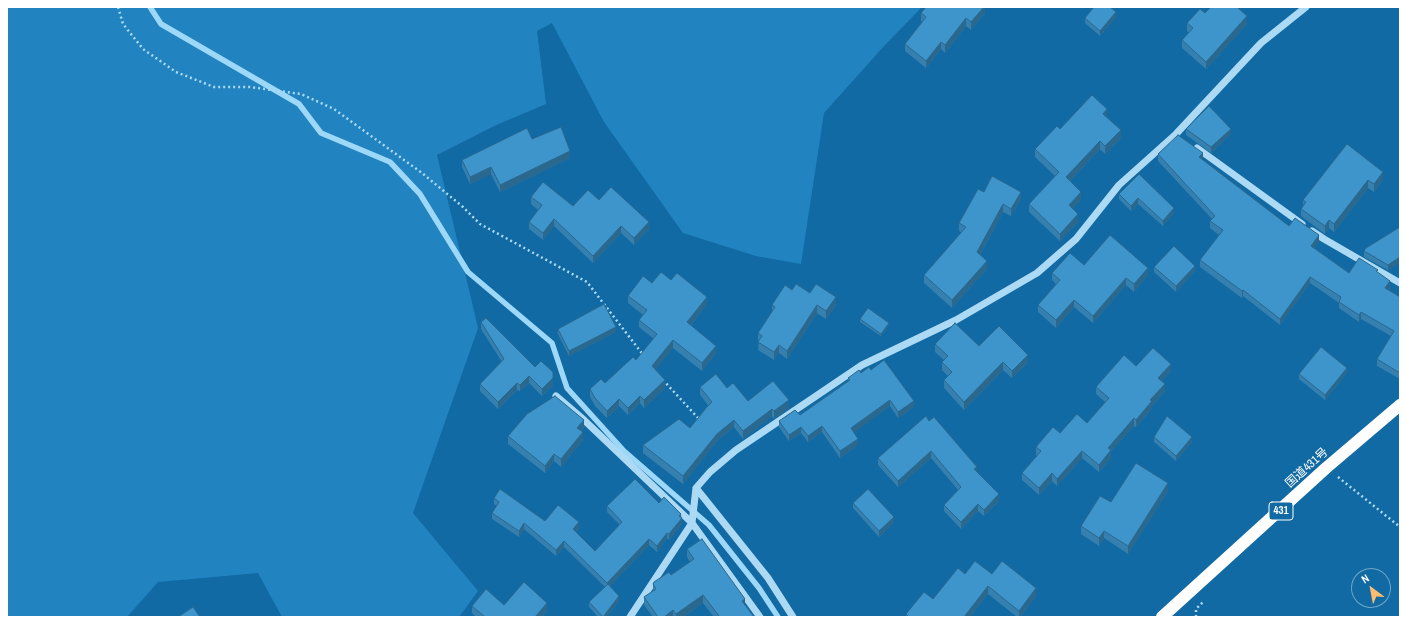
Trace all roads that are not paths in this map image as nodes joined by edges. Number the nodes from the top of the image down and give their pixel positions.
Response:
1 (1306, 7) edge
2 (1176, 134) junction
3 (1183, 138) edge
4 (1189, 143) edge
5 (1400, 283) edge
6 (556, 396) edge
7 (1400, 404) edge
8 (696, 488) junction
9 (692, 523) junction
10 (630, 617) edge
11 (760, 617) edge
12 (794, 617) edge
13 (1162, 617) edge

1 - 2 street
2 - 3 street
2 - 8 street
4 - 5 street
6 - 9 street
7 - 13 highway, 国道431号 / 431
8 - 9 street
8 - 12 street
9 - 10 street
9 - 11 street

